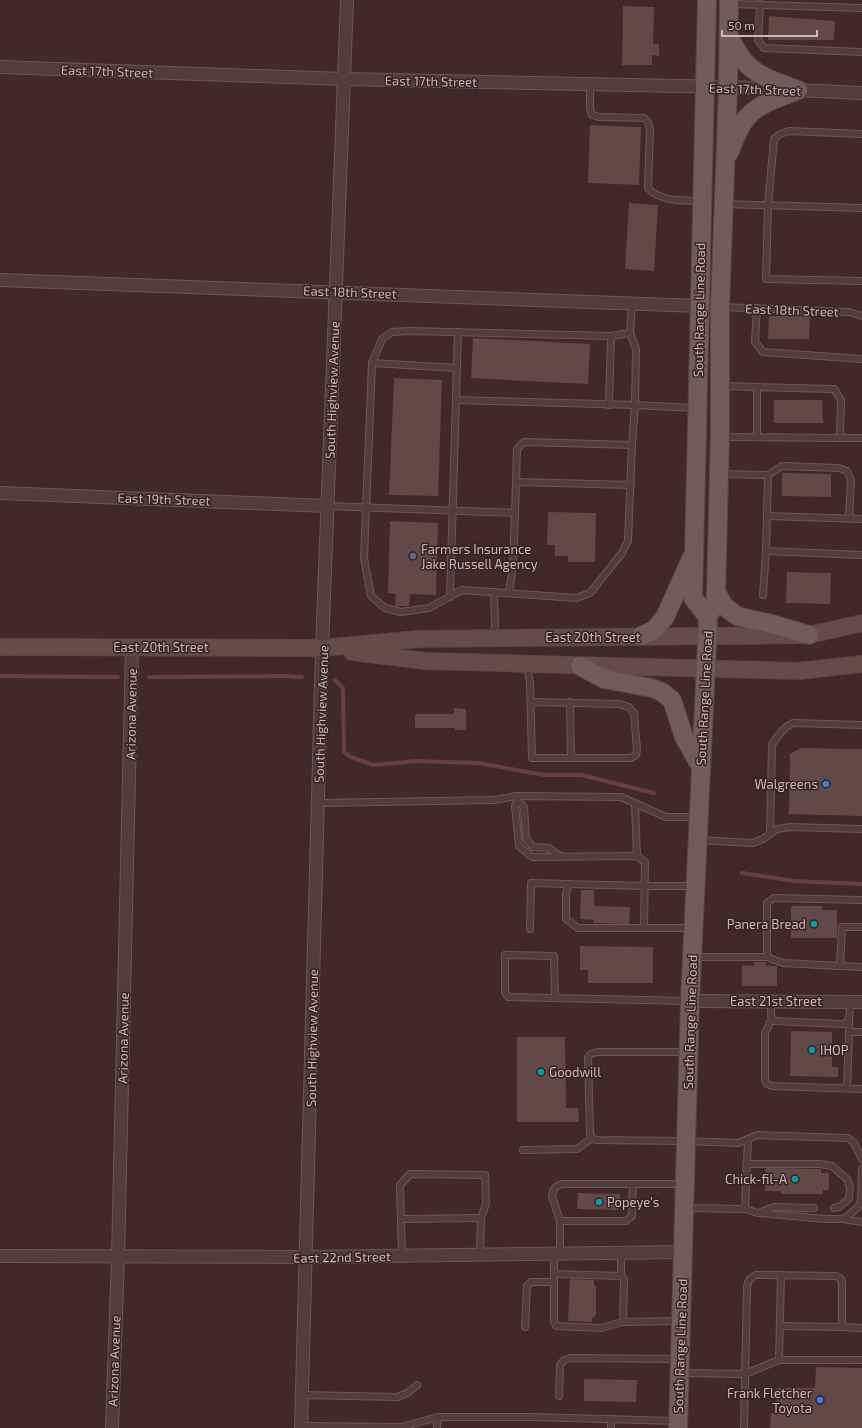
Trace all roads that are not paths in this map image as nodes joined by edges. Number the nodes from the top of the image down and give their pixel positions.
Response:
1 (347, 0) edge
2 (707, 0) edge
3 (729, 2) edge
4 (760, 4) junction
5 (862, 8) edge
6 (729, 36) junction
7 (862, 52) edge
8 (0, 67) edge
9 (344, 78) junction
10 (590, 84) junction
11 (705, 87) junction
12 (728, 87) junction
13 (798, 90) junction
14 (862, 93) edge
15 (862, 134) edge
16 (725, 162) junction
17 (702, 201) junction
18 (723, 204) junction
19 (768, 205) junction
20 (862, 208) edge
21 (0, 280) edge
22 (862, 281) edge
23 (336, 292) junction
24 (632, 304) junction
25 (700, 306) junction
26 (720, 307) junction
27 (757, 308) junction
28 (862, 316) edge
29 (458, 332) junction
30 (630, 333) junction
31 (611, 336) junction
32 (862, 359) edge
33 (372, 363) junction
34 (456, 368) junction
35 (720, 386) junction
36 (758, 387) junction
37 (456, 400) junction
38 (608, 404) junction
39 (635, 405) junction
40 (697, 408) junction
41 (758, 437) junction
42 (720, 438) junction
43 (840, 438) junction
44 (862, 438) edge
45 (632, 445) junction
46 (719, 474) junction
47 (768, 475) junction
48 (516, 482) junction
49 (630, 485) junction
50 (0, 493) edge
51 (327, 506) junction
52 (366, 507) junction
53 (453, 510) junction
54 (515, 513) junction
55 (767, 516) junction
56 (849, 519) junction
57 (862, 519) edge
58 (766, 551) junction
59 (693, 553) junction
60 (862, 555) edge
61 (494, 592) junction
62 (716, 592) junction
63 (509, 593) junction
64 (763, 595) dead end
65 (450, 597) junction
66 (707, 616) junction
67 (862, 623) edge
68 (809, 635) junction
69 (641, 636) junction
70 (707, 636) junction
71 (493, 637) junction
72 (0, 647) edge
73 (132, 647) junction
74 (322, 648) junction
75 (528, 664) junction
76 (862, 664) edge
77 (580, 666) junction
78 (706, 668) junction
79 (531, 702) junction
80 (570, 702) junction
81 (862, 725) edge
82 (571, 758) junction
83 (701, 768) junction
84 (517, 798) junction
85 (318, 803) junction
86 (635, 804) junction
87 (699, 817) junction
88 (862, 828) edge
89 (770, 834) junction
90 (698, 840) junction
91 (560, 856) junction
92 (637, 856) junction
93 (568, 884) junction
94 (645, 886) junction
95 (695, 886) junction
96 (862, 900) edge
97 (644, 927) junction
98 (862, 927) edge
99 (693, 928) junction
100 (530, 929) dead end
101 (692, 957) junction
102 (767, 957) junction
103 (840, 966) junction
104 (862, 967) edge
105 (555, 998) junction
106 (690, 1001) junction
107 (771, 1001) junction
108 (850, 1002) junction
109 (862, 1002) edge
110 (772, 1019) junction
111 (849, 1019) junction
112 (849, 1032) junction
113 (862, 1032) edge
114 (688, 1052) junction
115 (847, 1088) junction
116 (862, 1089) edge
117 (592, 1138) junction
118 (748, 1139) junction
119 (686, 1141) junction
120 (523, 1150) dead end
121 (862, 1159) edge
122 (746, 1164) junction
123 (862, 1169) edge
124 (633, 1184) junction
125 (685, 1184) junction
126 (684, 1208) junction
127 (814, 1208) dead end
128 (834, 1208) dead end
129 (744, 1209) junction
130 (758, 1213) junction
131 (481, 1218) junction
132 (842, 1218) junction
133 (401, 1219) junction
134 (560, 1221) junction
135 (862, 1222) edge
136 (683, 1252) junction
137 (621, 1253) junction
138 (557, 1254) junction
139 (480, 1255) junction
140 (0, 1256) edge
141 (118, 1256) junction
142 (402, 1256) junction
143 (306, 1257) junction
144 (554, 1274) junction
145 (781, 1275) junction
146 (622, 1276) junction
147 (554, 1282) junction
148 (681, 1321) junction
149 (623, 1322) junction
150 (780, 1326) junction
151 (525, 1327) dead end
152 (842, 1327) junction
153 (862, 1328) edge
154 (779, 1360) junction
155 (862, 1360) edge
156 (680, 1366) junction
157 (745, 1374) junction
158 (417, 1385) dead end
159 (302, 1395) junction
160 (559, 1396) dead end
161 (438, 1417) junction
162 (611, 1419) junction
163 (678, 1425) edge
164 (302, 1427) edge
165 (358, 1427) edge
166 (112, 1428) edge
167 (437, 1428) edge
168 (611, 1428) edge
169 (744, 1428) edge

1 - 9 street, South Highview Avenue
2 - 11 main road, South Range Line Road
3 - 4 lane
3 - 6 main road, South Range Line Road
4 - 5 lane
4 - 7 lane
6 - 12 main road, South Range Line Road
6 - 13 main road
8 - 9 street, East 17th Street
9 - 10 street, East 17th Street
9 - 23 street, South Highview Avenue
10 - 11 street, East 17th Street
10 - 17 lane
11 - 12 street, East 17th Street
11 - 17 main road, South Range Line Road
12 - 13 street, East 17th Street
12 - 16 main road, South Range Line Road
13 - 14 street, East 17th Street
13 - 16 main road
15 - 19 lane
16 - 18 main road, South Range Line Road
17 - 25 main road, South Range Line Road
18 - 19 lane
18 - 26 main road, South Range Line Road
19 - 20 lane
19 - 22 lane
21 - 23 street, East 18th Street
23 - 24 street, East 18th Street
23 - 51 street, South Highview Avenue
24 - 25 street, East 18th Street
24 - 30 lane
25 - 40 main road, South Range Line Road
26 - 27 lane, East 18th Street
26 - 35 main road, South Range Line Road
27 - 28 lane, East 18th Street
27 - 32 lane
29 - 31 lane
29 - 33 lane
29 - 34 lane
30 - 31 lane
30 - 39 lane
31 - 38 lane
33 - 34 lane
33 - 52 lane
34 - 37 lane
35 - 36 lane
35 - 42 main road, South Range Line Road
36 - 41 lane
36 - 43 lane
37 - 38 lane
37 - 53 lane
38 - 39 lane
39 - 40 lane
39 - 45 lane
40 - 59 main road, South Range Line Road
41 - 42 lane
41 - 43 lane
42 - 46 main road, South Range Line Road
43 - 44 lane
45 - 48 lane
45 - 49 lane
46 - 47 lane
46 - 62 main road, South Range Line Road
47 - 55 lane
47 - 56 lane
48 - 49 lane
48 - 54 lane
49 - 63 lane
50 - 51 street, East 19th Street
51 - 52 lane
51 - 74 street, South Highview Avenue
52 - 53 lane
52 - 65 lane
53 - 54 lane
53 - 65 lane
54 - 63 lane
55 - 56 lane
55 - 58 lane
56 - 57 lane
58 - 60 lane
58 - 64 lane
59 - 66 main road, South Range Line Road
59 - 69 main road
61 - 63 lane
61 - 65 lane
61 - 71 lane
62 - 66 main road, South Range Line Road
62 - 68 main road
66 - 70 main road, South Range Line Road
67 - 68 main road, East 20th Street
68 - 70 main road, East 20th Street
69 - 70 main road, East 20th Street
69 - 71 main road, East 20th Street
70 - 78 main road, South Range Line Road
71 - 74 main road, East 20th Street
72 - 73 main road, East 20th Street
73 - 74 main road, East 20th Street
73 - 141 street, Arizona Avenue
74 - 75 main road, East 20th Street
74 - 85 street, South Highview Avenue
75 - 77 main road, East 20th Street
75 - 79 lane
76 - 78 main road, East 20th Street
77 - 78 main road, East 20th Street
77 - 83 main road
78 - 83 main road, South Range Line Road
79 - 80 lane
79 - 82 lane
80 - 82 lane
80 - 82 lane
81 - 89 lane
83 - 87 main road, South Range Line Road
84 - 85 lane
84 - 86 lane
84 - 91 lane
84 - 91 lane
85 - 143 street, South Highview Avenue
86 - 87 lane
86 - 92 lane
87 - 90 main road, South Range Line Road
88 - 89 lane
89 - 90 lane
90 - 95 main road, South Range Line Road
91 - 92 lane
92 - 94 lane
93 - 94 lane
93 - 97 lane
93 - 100 lane
94 - 95 lane
94 - 97 lane
95 - 99 main road, South Range Line Road
96 - 102 lane
97 - 99 lane
98 - 103 lane
99 - 101 main road, South Range Line Road
101 - 102 lane
101 - 106 main road, South Range Line Road
102 - 103 lane
103 - 104 lane
105 - 105 lane
105 - 106 lane
106 - 107 street, East 21st Street
106 - 114 main road, South Range Line Road
107 - 108 street, East 21st Street
107 - 110 lane
108 - 109 street, East 21st Street
108 - 111 lane
110 - 111 lane
110 - 115 lane
111 - 112 lane
112 - 113 lane
112 - 115 lane
114 - 117 lane
114 - 119 main road, South Range Line Road
115 - 116 lane
117 - 119 lane
117 - 120 lane
118 - 119 lane
118 - 121 lane
118 - 122 lane
119 - 125 main road, South Range Line Road
122 - 128 lane
122 - 129 lane
123 - 132 lane
124 - 125 lane
124 - 134 lane
124 - 134 lane
125 - 126 main road, South Range Line Road
126 - 129 lane
126 - 136 main road, South Range Line Road
127 - 130 lane
129 - 130 lane
130 - 132 lane
131 - 133 lane
131 - 133 lane
131 - 139 lane
132 - 135 lane
133 - 142 lane
134 - 138 lane
136 - 137 street, East 22nd Street
136 - 148 main road, South Range Line Road
137 - 138 street, East 22nd Street
137 - 146 lane
138 - 139 street, East 22nd Street
138 - 144 lane
139 - 142 street, East 22nd Street
140 - 141 street, East 22nd Street
141 - 143 street, East 22nd Street
141 - 166 street, Arizona Avenue
142 - 143 street, East 22nd Street
143 - 159 street, South Highview Avenue
144 - 146 lane
144 - 147 lane
145 - 150 lane
145 - 152 lane
145 - 157 lane
146 - 149 lane
147 - 149 lane
147 - 151 lane
148 - 149 lane
148 - 156 main road, South Range Line Road
150 - 152 lane
150 - 154 lane
152 - 153 lane
154 - 155 lane
154 - 157 lane
156 - 157 lane
156 - 160 lane
156 - 163 main road, South Range Line Road
157 - 169 lane
158 - 159 lane
159 - 164 street, South Highview Avenue
161 - 162 lane
161 - 165 lane
161 - 167 lane
162 - 163 lane
162 - 168 lane
164 - 165 lane

